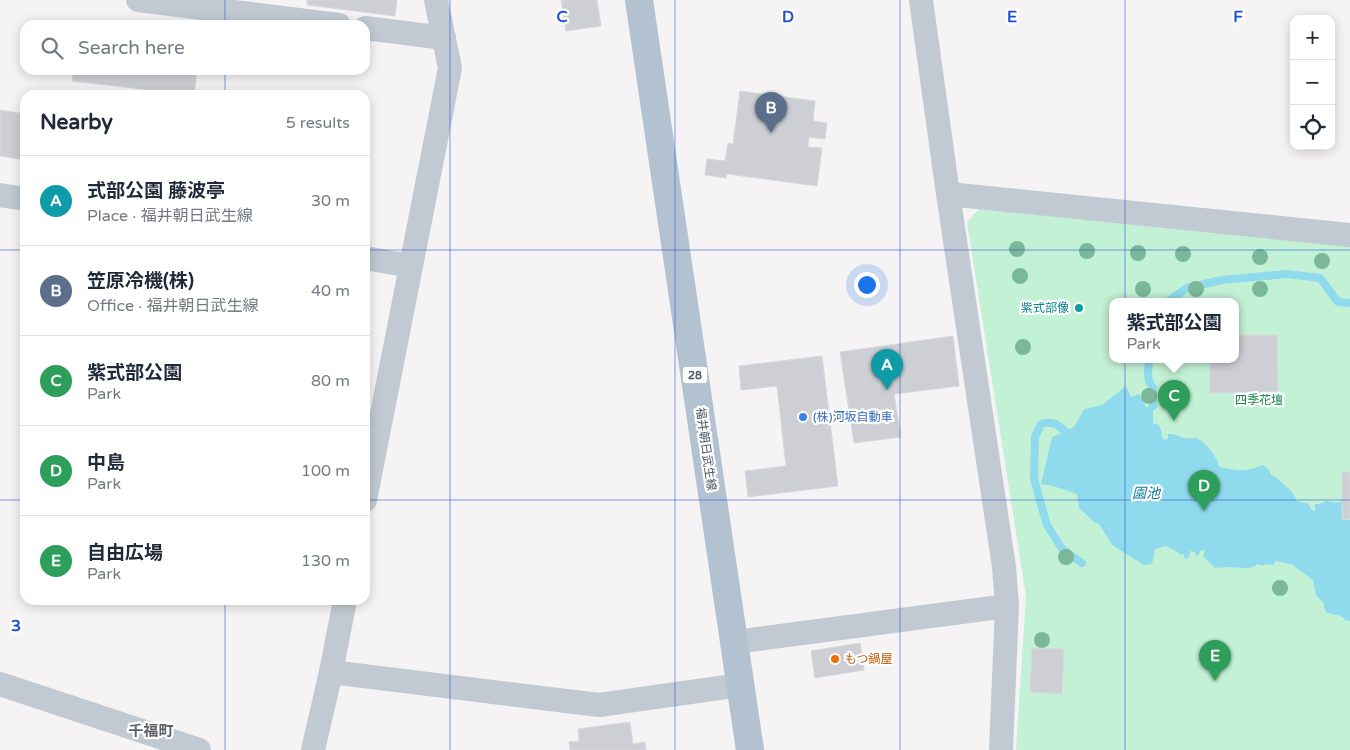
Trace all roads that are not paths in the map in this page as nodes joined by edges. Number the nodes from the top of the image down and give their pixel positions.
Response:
1 (138, 0) edge
2 (436, 0) edge
3 (639, 0) edge
4 (921, 0) edge
5 (299, 20) edge
6 (370, 29) edge
7 (444, 38) junction
8 (948, 194) junction
9 (0, 195) edge
10 (20, 198) edge
11 (1350, 235) edge
12 (370, 259) edge
13 (411, 266) junction
14 (370, 475) edge
15 (344, 605) edge
16 (1007, 606) junction
17 (735, 642) junction
18 (331, 672) junction
19 (0, 684) edge
20 (740, 685) junction
21 (199, 750) edge
22 (313, 750) edge
23 (750, 750) edge
24 (1001, 750) edge

1 - 5 street
2 - 7 street
3 - 17 main road, 福井朝日武生線 / 28
4 - 8 street
6 - 7 street
7 - 13 street
8 - 11 street
8 - 16 street
9 - 10 street
12 - 13 street
13 - 14 street
15 - 18 street
16 - 17 street
16 - 24 street
17 - 20 main road, 福井朝日武生線 / 28
18 - 20 street
18 - 22 street
19 - 21 street
20 - 23 main road, 福井朝日武生線 / 28

